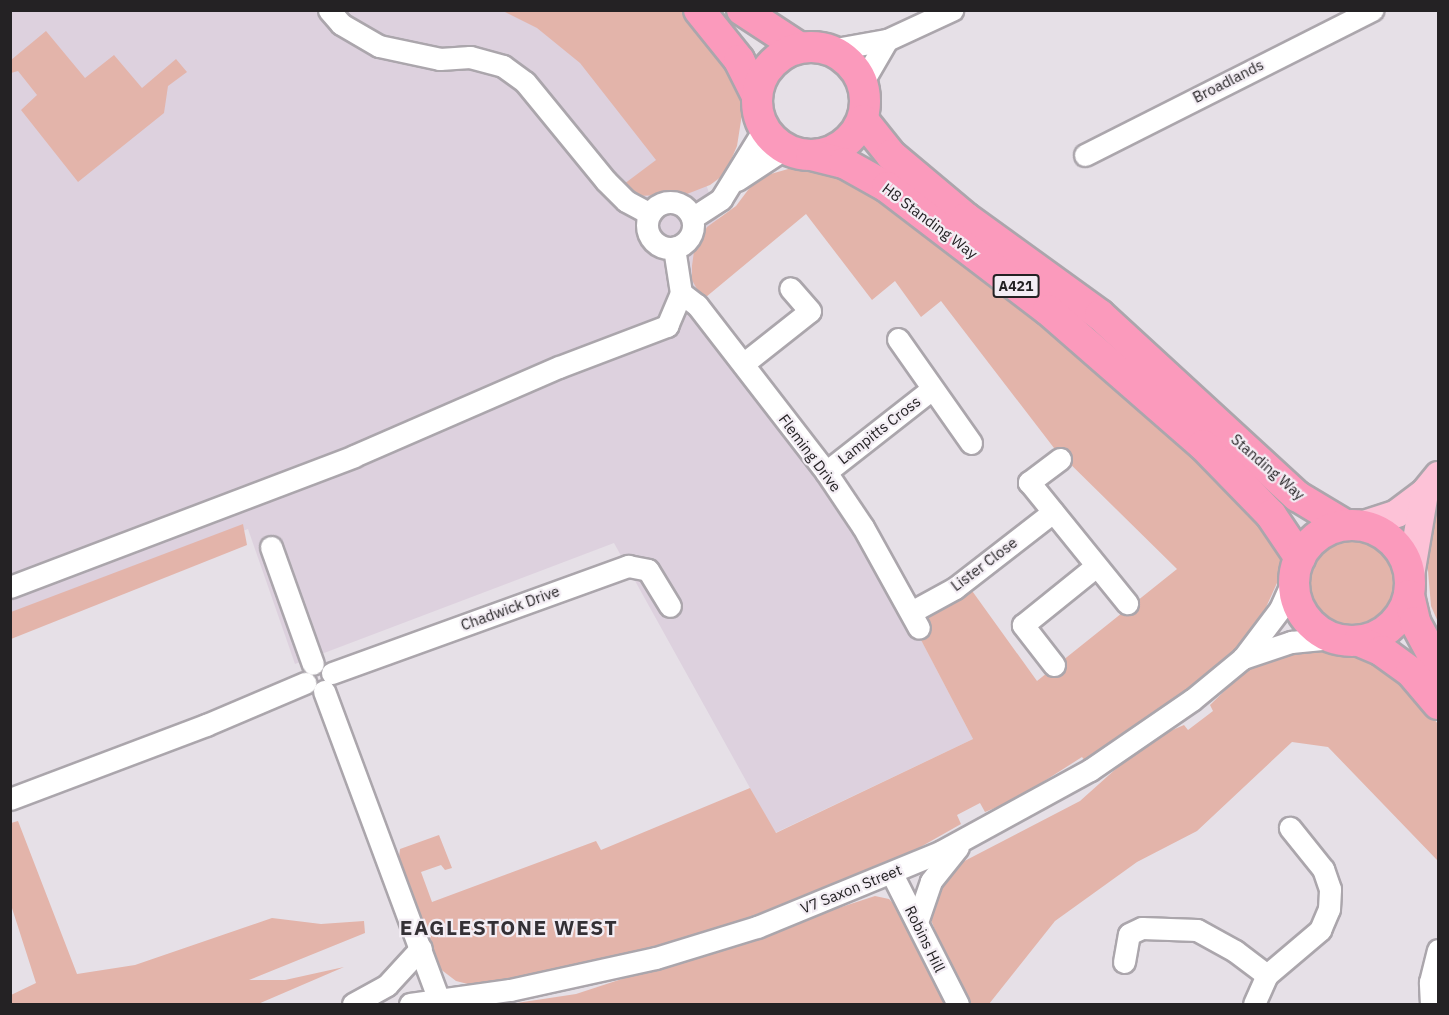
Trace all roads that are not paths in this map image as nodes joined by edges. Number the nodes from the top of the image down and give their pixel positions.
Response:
1 (329, 10) edge
2 (699, 10) edge
3 (742, 10) edge
4 (952, 10) edge
5 (1372, 10) edge
6 (887, 40) junction
7 (800, 48) junction
8 (830, 50) junction
9 (862, 83) junction
10 (757, 96) junction
11 (862, 120) junction
12 (786, 144) junction
13 (1085, 155) dead end
14 (650, 213) junction
15 (692, 218) junction
16 (674, 248) junction
17 (790, 288) dead end
18 (681, 293) junction
19 (898, 339) dead end
20 (743, 364) junction
21 (932, 389) junction
22 (1213, 436) junction
23 (971, 443) dead end
24 (1060, 459) dead end
25 (826, 471) junction
26 (1430, 485) edge
27 (1053, 512) junction
28 (1352, 525) junction
29 (271, 547) dead end
30 (1096, 566) junction
31 (1297, 568) junction
32 (1410, 585) junction
33 (10, 587) edge
34 (1127, 603) dead end
35 (670, 606) dead end
36 (916, 619) joint
37 (1346, 640) junction
38 (1243, 658) junction
39 (1054, 665) dead end
40 (1431, 670) edge
41 (319, 678) junction
42 (1438, 704) edge
43 (10, 799) edge
44 (1290, 828) dead end
45 (963, 840) junction
46 (892, 874) junction
47 (917, 922) junction
48 (1434, 947) edge
49 (422, 948) junction
50 (1124, 962) dead end
51 (1267, 975) junction
52 (440, 1001) junction
53 (353, 1005) edge
54 (410, 1005) edge
55 (958, 1005) edge
56 (1254, 1005) edge
57 (1431, 1005) edge

1 - 14 street
2 - 10 highway
3 - 7 highway
4 - 6 street
5 - 13 street, Broadlands
6 - 8 street
6 - 9 street
7 - 8 highway
7 - 10 highway
8 - 9 highway
9 - 11 highway
10 - 12 highway
11 - 12 highway
11 - 22 highway, H8 Standing Way / A421
12 - 15 street
12 - 22 highway, H8 Standing Way / A421
14 - 15 street
14 - 16 street
15 - 16 street
16 - 18 street
17 - 20 street
18 - 20 street, Fleming Drive
18 - 33 street
19 - 21 street, Lampitts Cross
20 - 25 street, Fleming Drive
21 - 23 street, Lampitts Cross
21 - 25 street, Lampitts Cross
22 - 28 highway, Standing Way / A421
22 - 31 highway, Standing Way / A421
24 - 27 street
25 - 36 street, Fleming Drive
26 - 28 main road
26 - 32 main road
27 - 30 street
27 - 36 street, Lister Close
28 - 31 highway
28 - 32 highway, A421
29 - 41 street
30 - 34 street
30 - 39 street
31 - 37 highway, A421
31 - 38 street, V7 Saxon Street
32 - 37 highway
32 - 40 highway, A421
35 - 41 street, Chadwick Drive
37 - 38 street, V7 Saxon Street
37 - 40 highway, A421
38 - 45 street, V7 Saxon Street
40 - 42 highway, A421
41 - 43 street, Chadwick Drive
41 - 49 street
44 - 51 street
45 - 46 street, V7 Saxon Street
45 - 47 street
46 - 47 street, Robins Hill
46 - 52 street, V7 Saxon Street
47 - 55 street, Robins Hill
48 - 57 street
49 - 52 street
49 - 53 street
50 - 51 street
51 - 56 street
52 - 54 street, V7 Saxon Street

